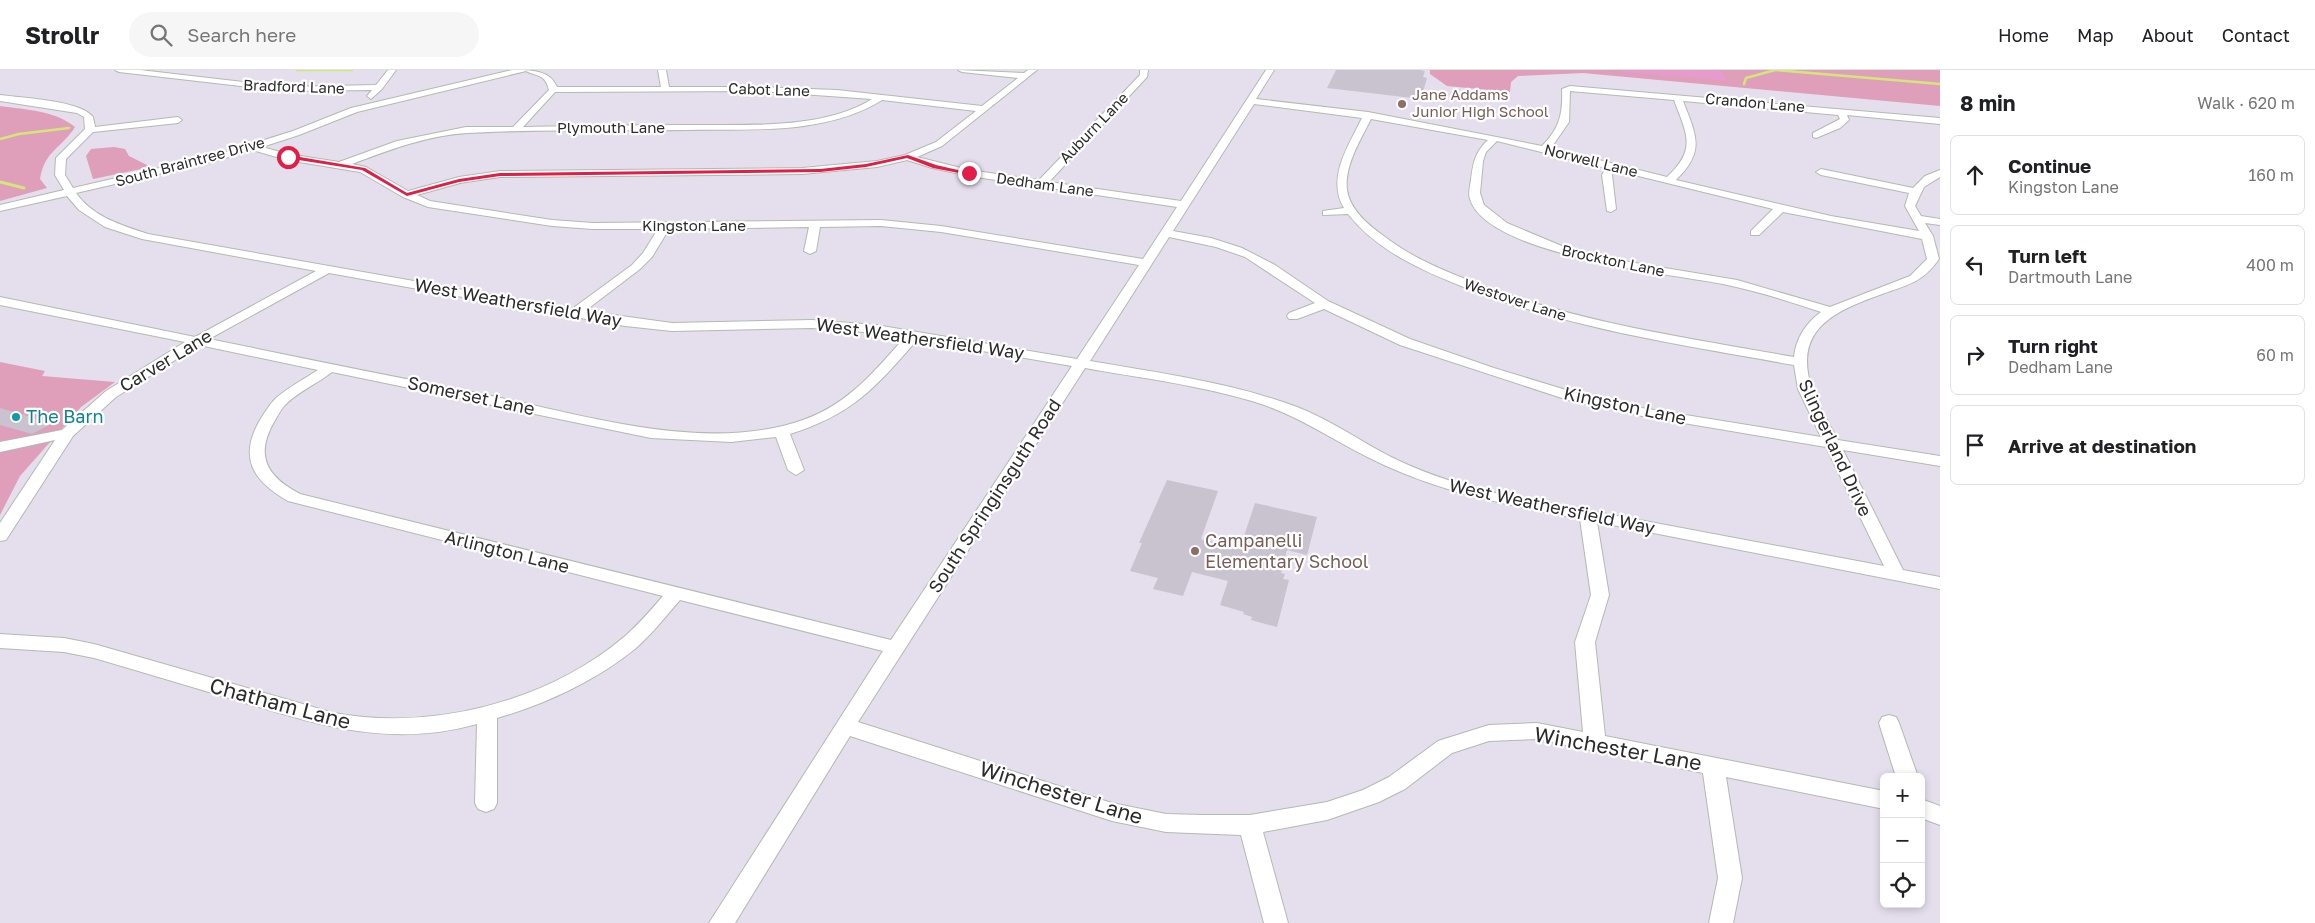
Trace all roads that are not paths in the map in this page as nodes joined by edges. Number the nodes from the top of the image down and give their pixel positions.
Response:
1 (119, 70) edge
2 (392, 70) edge
3 (522, 70) edge
4 (530, 70) edge
5 (662, 70) edge
6 (962, 70) edge
7 (1032, 70) edge
8 (1144, 70) edge
9 (1270, 70) edge
10 (1025, 76) junction
11 (379, 87) junction
12 (665, 89) junction
13 (553, 90) junction
14 (1677, 96) junction
15 (882, 97) junction
16 (0, 98) edge
17 (1251, 101) junction
18 (984, 109) junction
19 (354, 110) junction
20 (1841, 111) junction
21 (1368, 115) junction
22 (178, 120) dead end
23 (1940, 121) edge
24 (517, 128) junction
25 (90, 130) junction
26 (1816, 135) dead end
27 (1494, 138) junction
28 (253, 147) junction
29 (1546, 149) junction
30 (908, 157) junction
31 (341, 165) junction
32 (1612, 167) junction
33 (1821, 172) dead end
34 (1940, 173) edge
35 (1669, 181) junction
36 (1040, 184) junction
37 (1914, 191) junction
38 (70, 192) junction
39 (407, 195) junction
40 (1184, 205) junction
41 (0, 208) edge
42 (1611, 209) dead end
43 (1780, 209) junction
44 (1351, 211) junction
45 (1327, 213) dead end
46 (1920, 219) junction
47 (1940, 222) edge
48 (815, 225) junction
49 (666, 226) junction
50 (1166, 233) junction
51 (1755, 233) dead end
52 (1927, 236) junction
53 (810, 251) dead end
54 (1937, 260) edge
55 (1146, 263) junction
56 (328, 269) junction
57 (0, 301) edge
58 (1324, 304) junction
59 (1830, 311) junction
60 (575, 313) junction
61 (1293, 316) dead end
62 (913, 336) junction
63 (197, 341) junction
64 (1800, 362) junction
65 (1081, 363) junction
66 (331, 367) junction
67 (782, 432) junction
68 (67, 433) junction
69 (1830, 443) junction
70 (0, 448) edge
71 (1940, 461) edge
72 (796, 470) dead end
73 (1588, 516) junction
74 (0, 536) edge
75 (1897, 575) junction
76 (1940, 583) edge
77 (676, 593) junction
78 (0, 641) edge
79 (898, 648) junction
80 (487, 714) junction
81 (1889, 723) dead end
82 (846, 726) junction
83 (1595, 743) junction
84 (1714, 766) junction
85 (1906, 773) edge
86 (1880, 799) edge
87 (486, 802) dead end
88 (1925, 810) edge
89 (1940, 816) edge
90 (1250, 825) junction
91 (721, 923) edge
92 (1276, 923) edge
93 (1721, 923) edge

1 - 11 street, Bradford Lane
2 - 11 street
3 - 19 street, South Braintree Drive
4 - 13 street
5 - 12 street
6 - 10 street
7 - 10 street
8 - 36 street, Auburn Lane
9 - 17 street, South Springinsguth Road
10 - 18 street
11 - 19 street
12 - 13 street, Cabot Lane
12 - 15 street, Cabot Lane
13 - 24 street
14 - 20 street, Crandon Lane
14 - 29 street, Crandon Lane
14 - 35 street
15 - 18 street, Cabot Lane
15 - 24 street, Plymouth Lane
16 - 25 street
17 - 21 street, Norwell Lane
17 - 40 street, South Springinsguth Road
18 - 30 street
19 - 28 street, South Braintree Drive
20 - 23 street, Crandon Lane
20 - 26 street
21 - 27 street, Norwell Lane
21 - 44 street, Westover Lane
22 - 25 street
24 - 31 street, Plymouth Lane
25 - 38 street, West Weathersfield Way
27 - 29 street, Norwell Lane
27 - 59 street, Brockton Lane
28 - 31 street, Kingston Lane
28 - 38 street, South Braintree Drive
29 - 32 street, Norwell Lane
30 - 36 street, Dedham Lane
30 - 39 street
31 - 39 street, Kingston Lane
32 - 35 street, Norwell Lane
32 - 42 street
33 - 37 street
34 - 37 street
35 - 43 street, Norwell Lane
36 - 40 street, Dedham Lane
37 - 46 street, Slingerland Drive
38 - 41 street, South Braintree Drive
38 - 56 street, West Weathersfield Way
39 - 49 street, Kingston Lane
40 - 50 street, South Springinsguth Road
43 - 51 street
43 - 52 street, Norwell Lane
44 - 45 street
44 - 64 street, Westover Lane
46 - 47 street
46 - 52 street, Slingerland Drive
48 - 49 street, Kingston Lane
48 - 53 street
48 - 55 street, Kingston Lane
49 - 60 street
50 - 55 street, South Springinsguth Road
50 - 58 street, Kingston Lane
52 - 54 street, Slingerland Drive
54 - 59 street, Slingerland Drive
55 - 65 street, South Springinsguth Road
56 - 60 street, West Weathersfield Way
56 - 63 street, Carver Lane
57 - 63 street, Somerset Lane
58 - 61 street
58 - 69 street, Kingston Lane
59 - 64 street, Slingerland Drive
60 - 62 street, West Weathersfield Way
62 - 65 street, West Weathersfield Way
62 - 67 street, Somerset Lane
63 - 66 street, Somerset Lane
63 - 68 street, Carver Lane
64 - 69 street, Slingerland Drive
65 - 73 street, West Weathersfield Way
65 - 79 street, South Springinsguth Road
66 - 67 street, Somerset Lane
66 - 77 street, Arlington Lane
67 - 72 street
68 - 70 street
68 - 74 street, Carver Lane
69 - 71 street, Kingston Lane
69 - 75 street, Slingerland Drive
73 - 75 street, West Weathersfield Way
73 - 83 street
75 - 76 street, West Weathersfield Way
77 - 79 street, Arlington Lane
77 - 80 street, Chatham Lane
78 - 80 street, Chatham Lane
79 - 82 street, South Springinsguth Road
80 - 87 street
81 - 85 street
82 - 90 street, Winchester Lane
82 - 91 street, South Springinsguth Road
83 - 84 street, Winchester Lane
83 - 90 street, Winchester Lane
84 - 86 street, Winchester Lane
84 - 93 street
88 - 89 street
90 - 92 street

